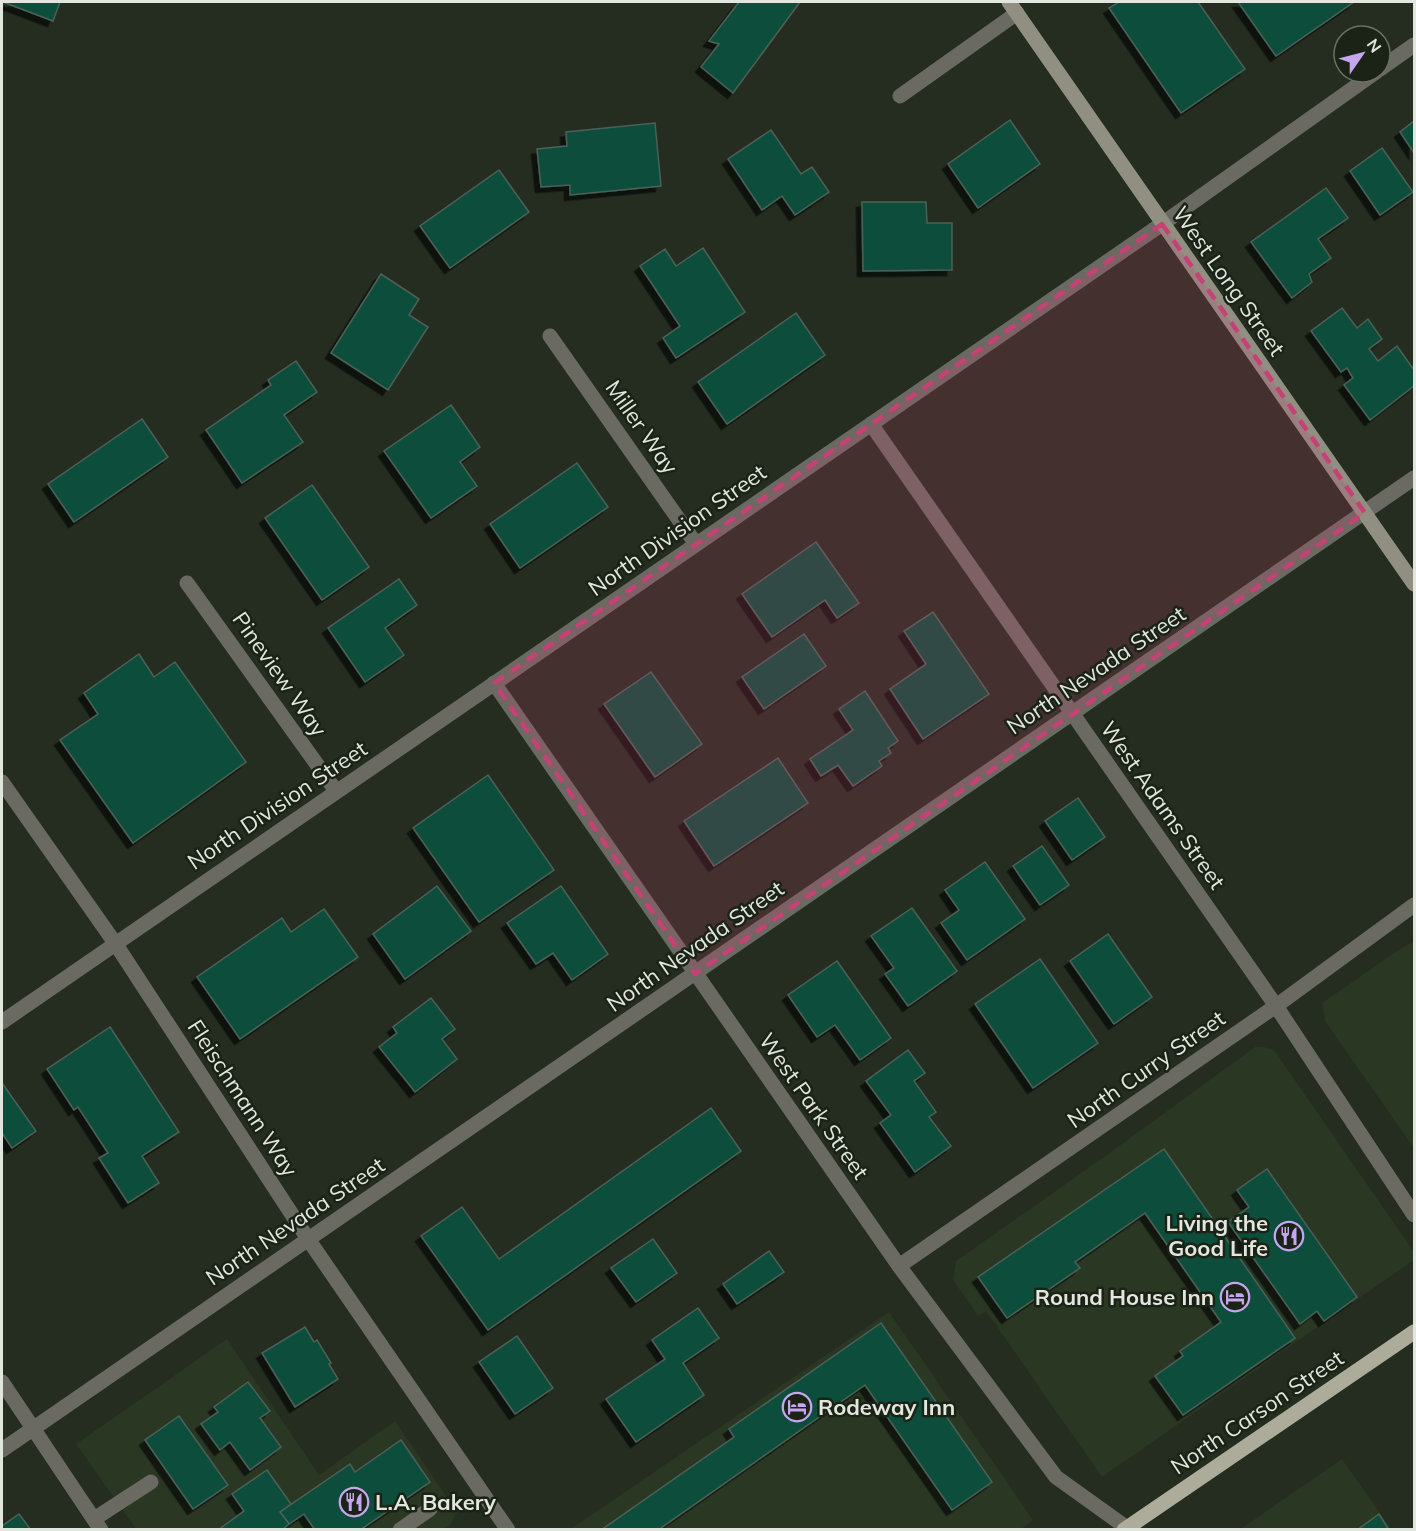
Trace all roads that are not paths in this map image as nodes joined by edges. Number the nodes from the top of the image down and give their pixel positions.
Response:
1 (1013, 7) edge
2 (1414, 45) edge
3 (1392, 61) edge
4 (1359, 84) edge
5 (900, 96) dead end
6 (1162, 224) junction
7 (550, 336) dead end
8 (871, 424) junction
9 (1414, 478) edge
10 (1365, 513) junction
11 (696, 544) junction
12 (187, 583) dead end
13 (1414, 584) edge
14 (494, 683) junction
15 (1072, 714) junction
16 (2, 782) edge
17 (336, 792) junction
18 (1414, 905) edge
19 (115, 943) junction
20 (694, 974) junction
21 (1276, 1006) junction
22 (2, 1022) edge
23 (1414, 1215) edge
24 (308, 1239) junction
25 (899, 1266) junction
26 (1414, 1332) edge
27 (2, 1382) edge
28 (33, 1428) junction
29 (2, 1450) edge
30 (151, 1482) dead end
31 (430, 1509) dead end
32 (98, 1524) edge
33 (507, 1529) edge
34 (1127, 1529) edge
35 (400, 1530) edge

1 - 5 street
1 - 6 street, West Long Street
2 - 3 street
4 - 6 street, North Division Street
6 - 8 street, North Division Street
6 - 10 street, West Long Street
7 - 11 street, Miller Way
8 - 11 street, North Division Street
8 - 15 street, West Adams Street
9 - 10 street, North Nevada Street
10 - 13 street, West Long Street
10 - 15 street, North Nevada Street
11 - 14 street, North Division Street
12 - 17 street, Pineview Way
14 - 17 street, North Division Street
14 - 20 street, West Park Street
15 - 20 street, North Nevada Street
15 - 21 street, West Adams Street
16 - 19 street, Fleischmann Way
17 - 19 street, North Division Street
18 - 21 street, North Curry Street
19 - 22 street, North Division Street
19 - 24 street, Fleischmann Way
20 - 24 street, North Nevada Street
20 - 25 street, West Park Street
21 - 23 street, West Adams Street
21 - 25 street, North Curry Street
24 - 28 street, North Nevada Street
24 - 33 street, Fleischmann Way
25 - 34 street, West Park Street
26 - 34 main road, North Carson Street
27 - 28 street
28 - 29 street, North Nevada Street
28 - 32 street
30 - 32 street
31 - 35 street

